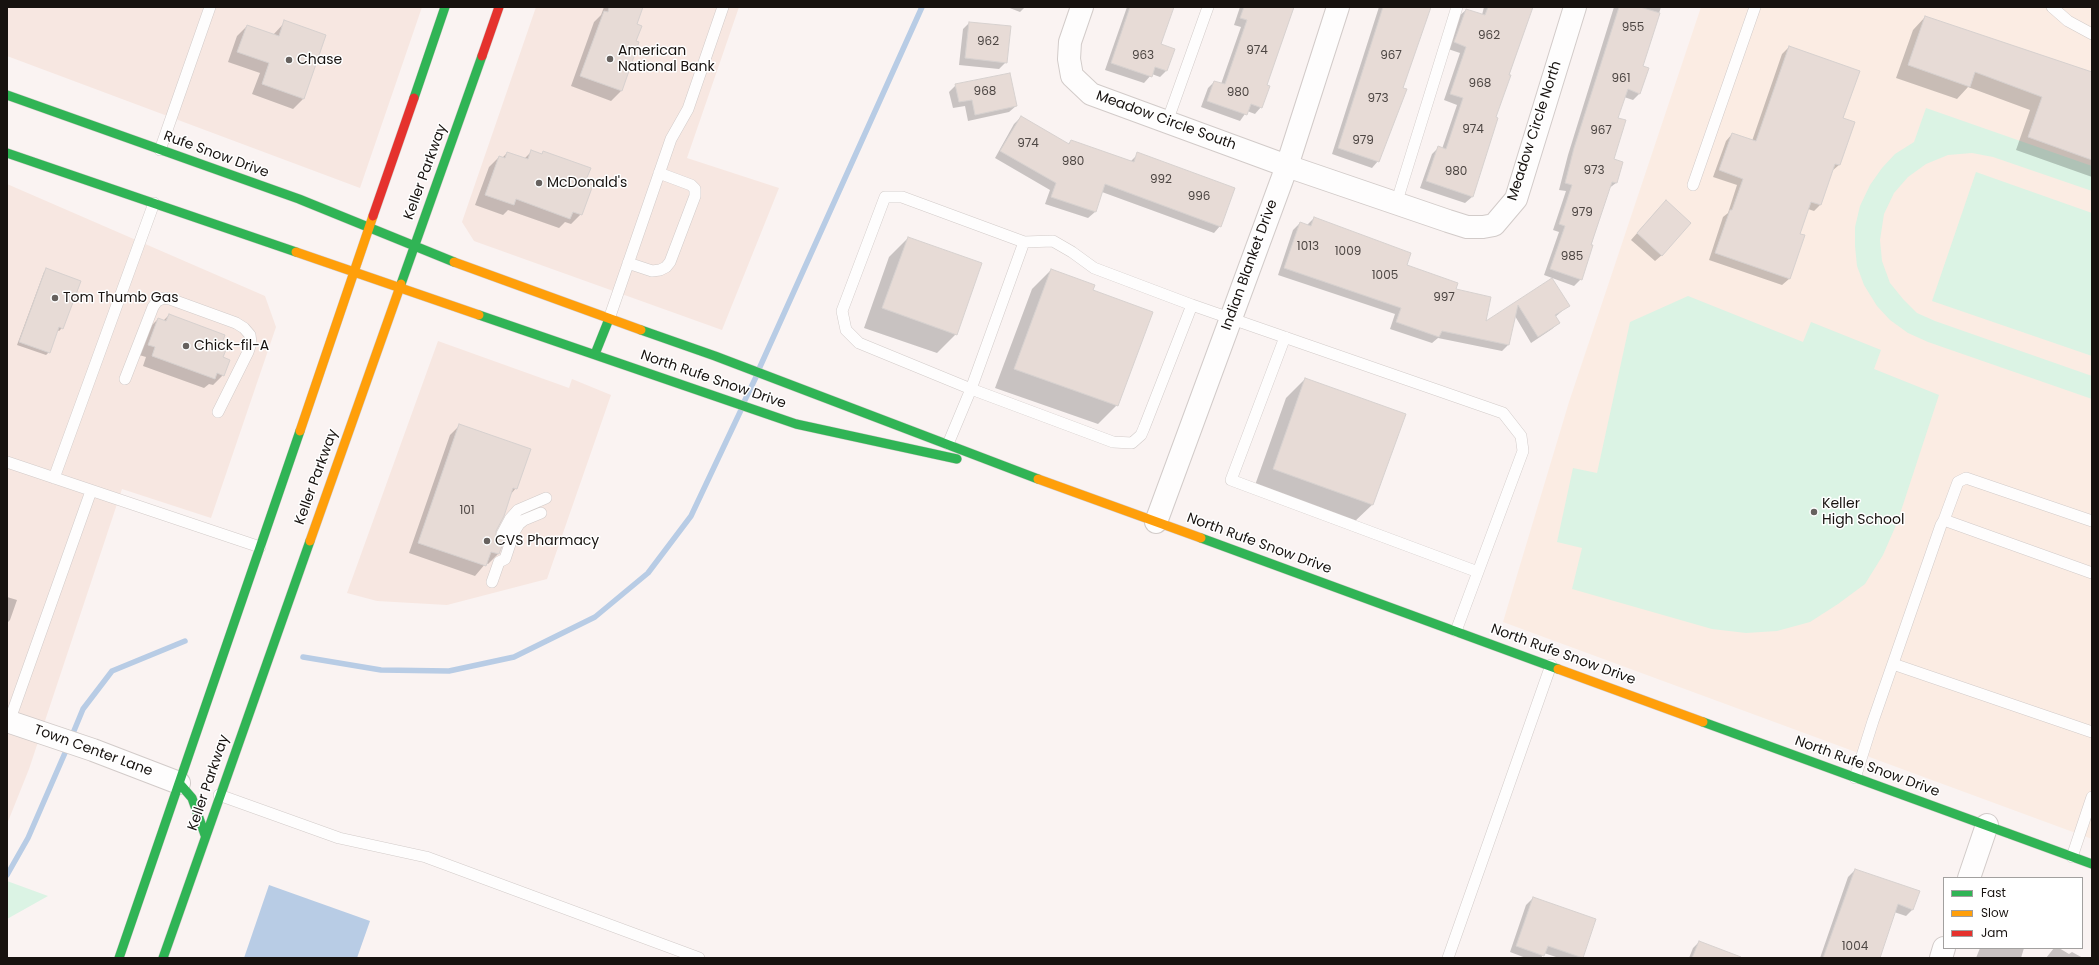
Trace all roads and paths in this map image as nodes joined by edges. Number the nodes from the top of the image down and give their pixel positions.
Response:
1 (210, 7) edge
2 (445, 7) edge
3 (499, 7) edge
4 (723, 7) edge
5 (1082, 7) edge
6 (1208, 7) edge
7 (1338, 7) edge
8 (1457, 7) edge
9 (1575, 7) edge
10 (1755, 7) edge
11 (2052, 7) edge
12 (2092, 34) edge
13 (7, 95) edge
14 (1168, 122) junction
15 (160, 150) junction
16 (7, 153) edge
17 (1287, 166) junction
18 (659, 173) junction
19 (1693, 185) dead end
20 (154, 204) junction
21 (1396, 204) junction
22 (368, 229) junction
23 (1024, 242) junction
24 (414, 247) junction
25 (628, 263) junction
26 (354, 271) junction
27 (399, 288) junction
28 (1192, 305) junction
29 (1231, 318) junction
30 (609, 320) junction
31 (1285, 337) junction
32 (595, 354) junction
33 (125, 379) dead end
34 (971, 389) junction
35 (218, 412) dead end
36 (948, 444) junction
37 (7, 462) edge
38 (1025, 474) junction
39 (54, 478) junction
40 (91, 490) junction
41 (546, 498) dead end
42 (541, 513) dead end
43 (1944, 520) junction
44 (2092, 521) edge
45 (1156, 522) junction
46 (502, 534) dead end
47 (260, 547) junction
48 (496, 554) dead end
49 (1478, 572) junction
50 (2092, 573) edge
51 (1456, 631) junction
52 (1893, 664) junction
53 (1551, 665) junction
54 (8, 721) edge
55 (2092, 732) edge
56 (1856, 778) junction
57 (179, 782) junction
58 (219, 795) junction
59 (2092, 798) edge
60 (1987, 825) junction
61 (205, 835) junction
62 (2072, 857) junction
63 (2092, 864) edge
64 (1969, 877) edge
65 (119, 958) edge
66 (163, 958) edge
67 (699, 958) edge
68 (1448, 958) edge

1 - 15 lane
2 - 22 main road, Keller Parkway
3 - 24 main road, Keller Parkway
4 - 18 lane
5 - 14 street, Meadow Circle South
6 - 14 lane
7 - 17 street, Indian Blanket Drive
8 - 21 lane
9 - 21 street, Meadow Circle North
10 - 19 lane
11 - 12 lane
13 - 15 main road, Rufe Snow Drive
14 - 17 street, Meadow Circle South
15 - 22 main road, Rufe Snow Drive
16 - 20 main road
17 - 21 street, Meadow Circle North
17 - 29 street, Indian Blanket Drive
18 - 25 lane
18 - 25 lane
20 - 26 main road
20 - 39 lane
22 - 24 main road, Rufe Snow Drive
22 - 26 main road, Keller Parkway
23 - 28 lane
23 - 34 lane
23 - 34 lane
24 - 27 main road, Keller Parkway
24 - 30 main road, North Rufe Snow Drive
25 - 30 lane
26 - 27 main road
26 - 47 main road, Keller Parkway
27 - 32 main road, North Rufe Snow Drive
27 - 58 main road, Keller Parkway
28 - 29 lane
28 - 34 lane
29 - 31 lane
29 - 45 street, Indian Blanket Drive
30 - 32 main road
30 - 36 main road, North Rufe Snow Drive
31 - 49 lane
31 - 49 lane
32 - 38 main road, North Rufe Snow Drive
33 - 35 lane
34 - 36 lane
36 - 38 main road, North Rufe Snow Drive
37 - 39 lane
38 - 45 main road, North Rufe Snow Drive
39 - 40 lane
40 - 47 lane
40 - 54 lane
41 - 46 lane
42 - 48 lane
43 - 44 lane
43 - 50 lane
43 - 52 lane
45 - 51 main road, North Rufe Snow Drive
47 - 57 main road, Keller Parkway
49 - 51 lane
51 - 53 main road, North Rufe Snow Drive
52 - 55 lane
52 - 56 lane
53 - 56 main road, North Rufe Snow Drive
53 - 68 lane
54 - 57 street, Town Center Lane
56 - 60 main road, North Rufe Snow Drive
57 - 61 main road
57 - 65 main road, Keller Parkway
58 - 61 main road, Keller Parkway
58 - 67 lane
59 - 62 lane
60 - 62 main road, North Rufe Snow Drive
60 - 64 street
61 - 66 main road, Keller Parkway
62 - 63 main road, North Rufe Snow Drive

